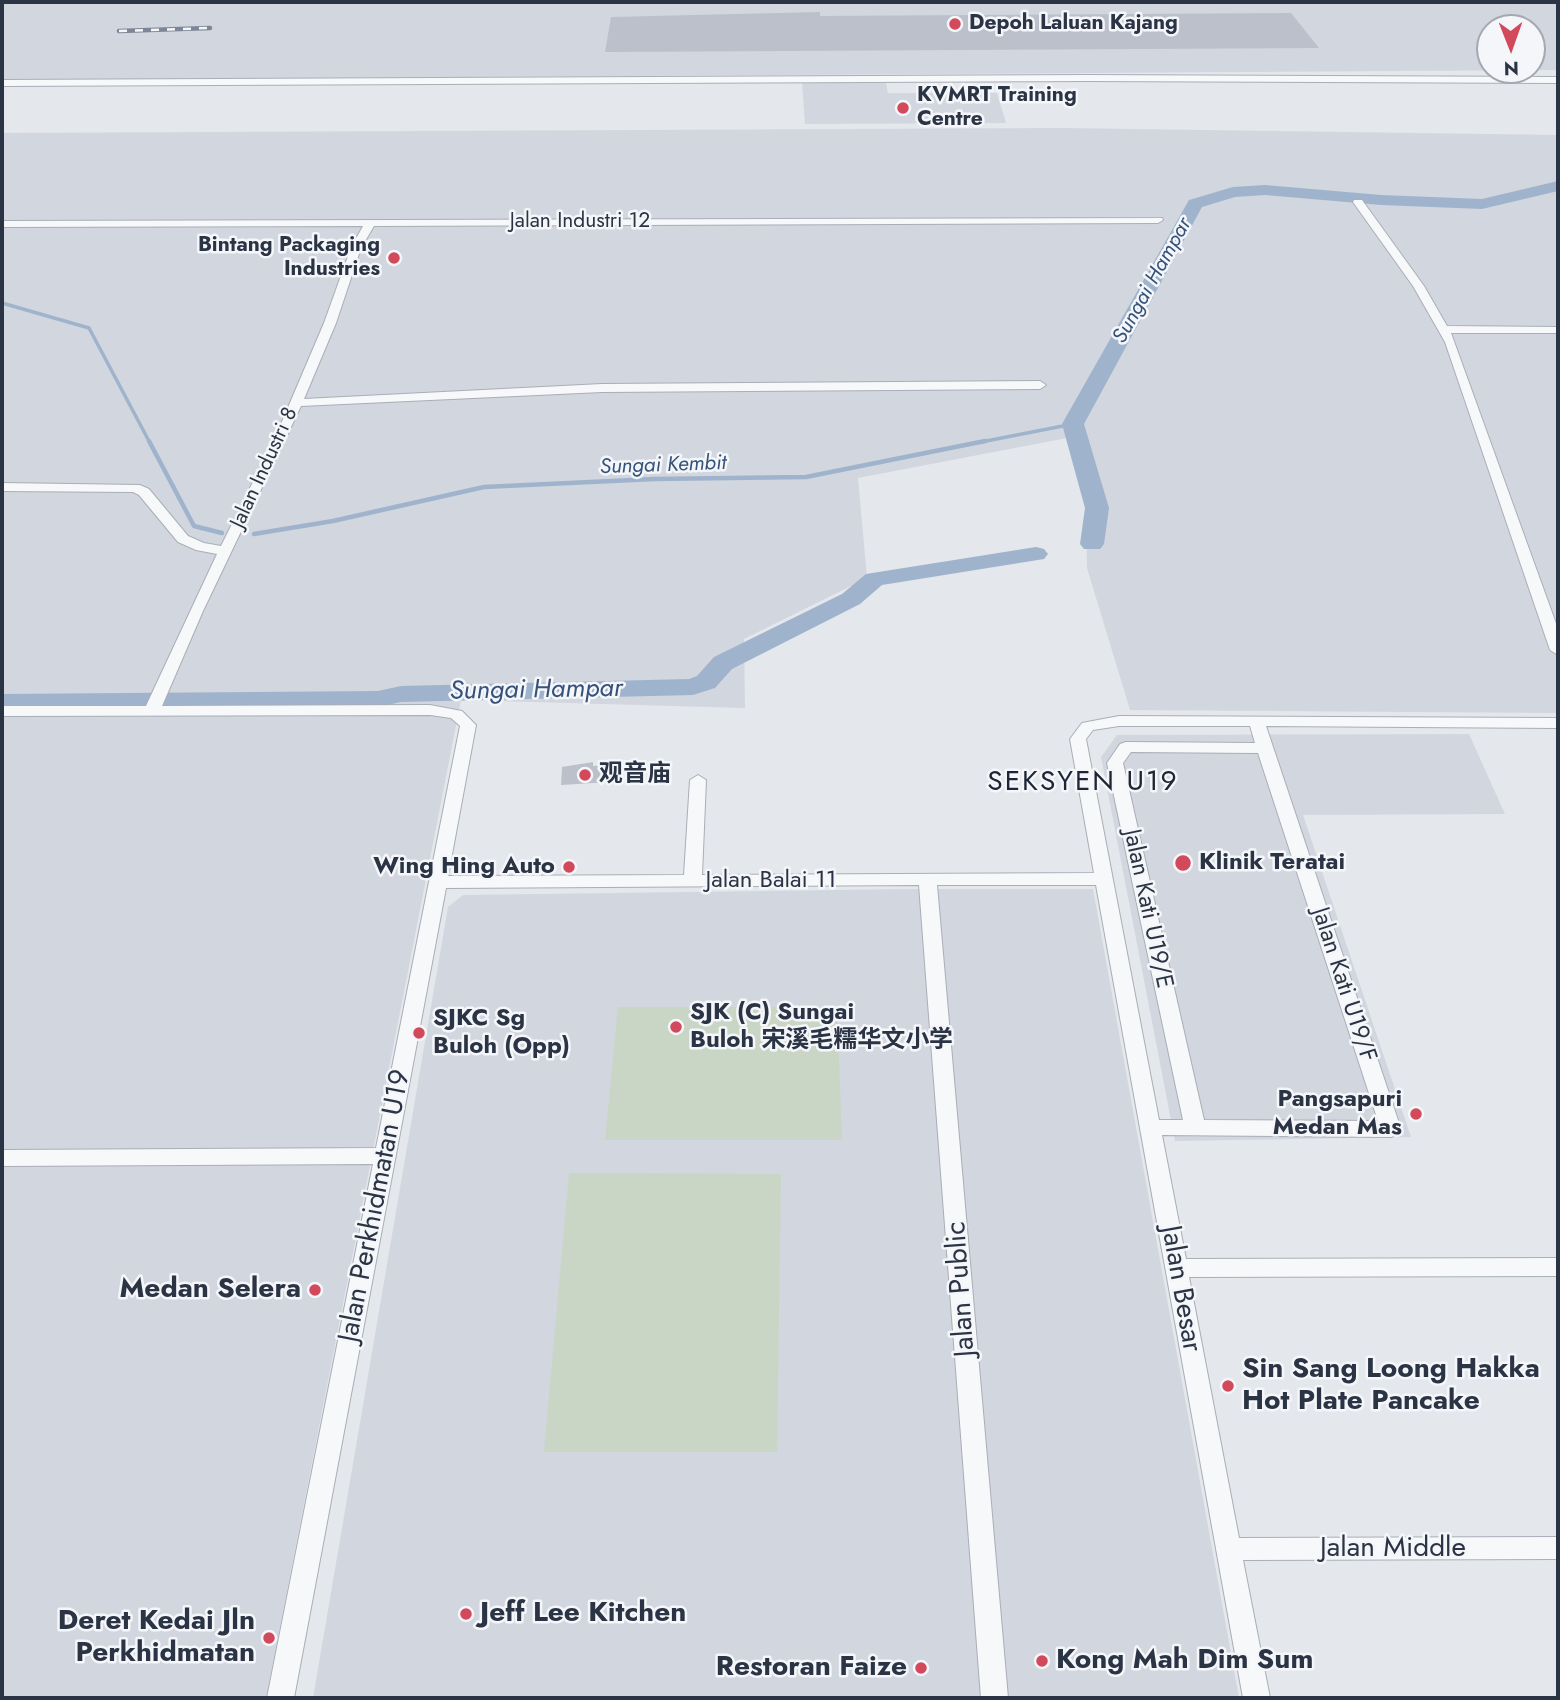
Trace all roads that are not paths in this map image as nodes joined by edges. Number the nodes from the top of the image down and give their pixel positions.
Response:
1 (1558, 80) edge
2 (2, 83) edge
3 (1358, 202) dead end
4 (1158, 220) dead end
5 (370, 223) junction
6 (2, 224) edge
7 (1443, 329) junction
8 (1558, 330) edge
9 (1040, 385) dead end
10 (296, 402) junction
11 (2, 487) edge
12 (226, 551) junction
13 (1558, 650) edge
14 (155, 705) junction
15 (2, 712) edge
16 (1256, 721) junction
17 (1558, 723) edge
18 (1264, 748) junction
19 (698, 780) dead end
20 (1104, 879) junction
21 (928, 880) junction
22 (693, 881) junction
23 (437, 882) junction
24 (1150, 1127) junction
25 (1195, 1128) junction
26 (386, 1156) junction
27 (2, 1158) edge
28 (1558, 1267) edge
29 (1177, 1268) junction
30 (1558, 1548) edge
31 (1228, 1549) junction
32 (280, 1698) edge
33 (994, 1698) edge
34 (1256, 1698) edge

1 - 2 street
3 - 7 street
4 - 5 street, Jalan Industri 12
5 - 6 street, Jalan Industri 12
5 - 10 street, Jalan Industri 8
7 - 8 street
7 - 13 street
9 - 10 street
10 - 12 street, Jalan Industri 8
11 - 12 street
12 - 14 street, Jalan Industri 8
14 - 15 street
14 - 23 street, Jalan Perkhidmatan U19
16 - 17 street
16 - 18 street, Jalan Kati U19/F
16 - 20 street, Jalan Besar
18 - 25 street, Jalan Kati U19/E
18 - 25 street, Jalan Kati U19/F
19 - 22 street
20 - 21 street, Jalan Balai 11
20 - 24 street, Jalan Besar
21 - 22 street, Jalan Balai 11
21 - 33 street, Jalan Public
22 - 23 street, Jalan Balai 11
23 - 26 street, Jalan Perkhidmatan U19
24 - 25 street
24 - 29 street, Jalan Besar
26 - 27 street
26 - 32 street, Jalan Perkhidmatan U19
28 - 29 street
29 - 31 street, Jalan Besar
30 - 31 street, Jalan Middle
31 - 34 street, Jalan Besar

